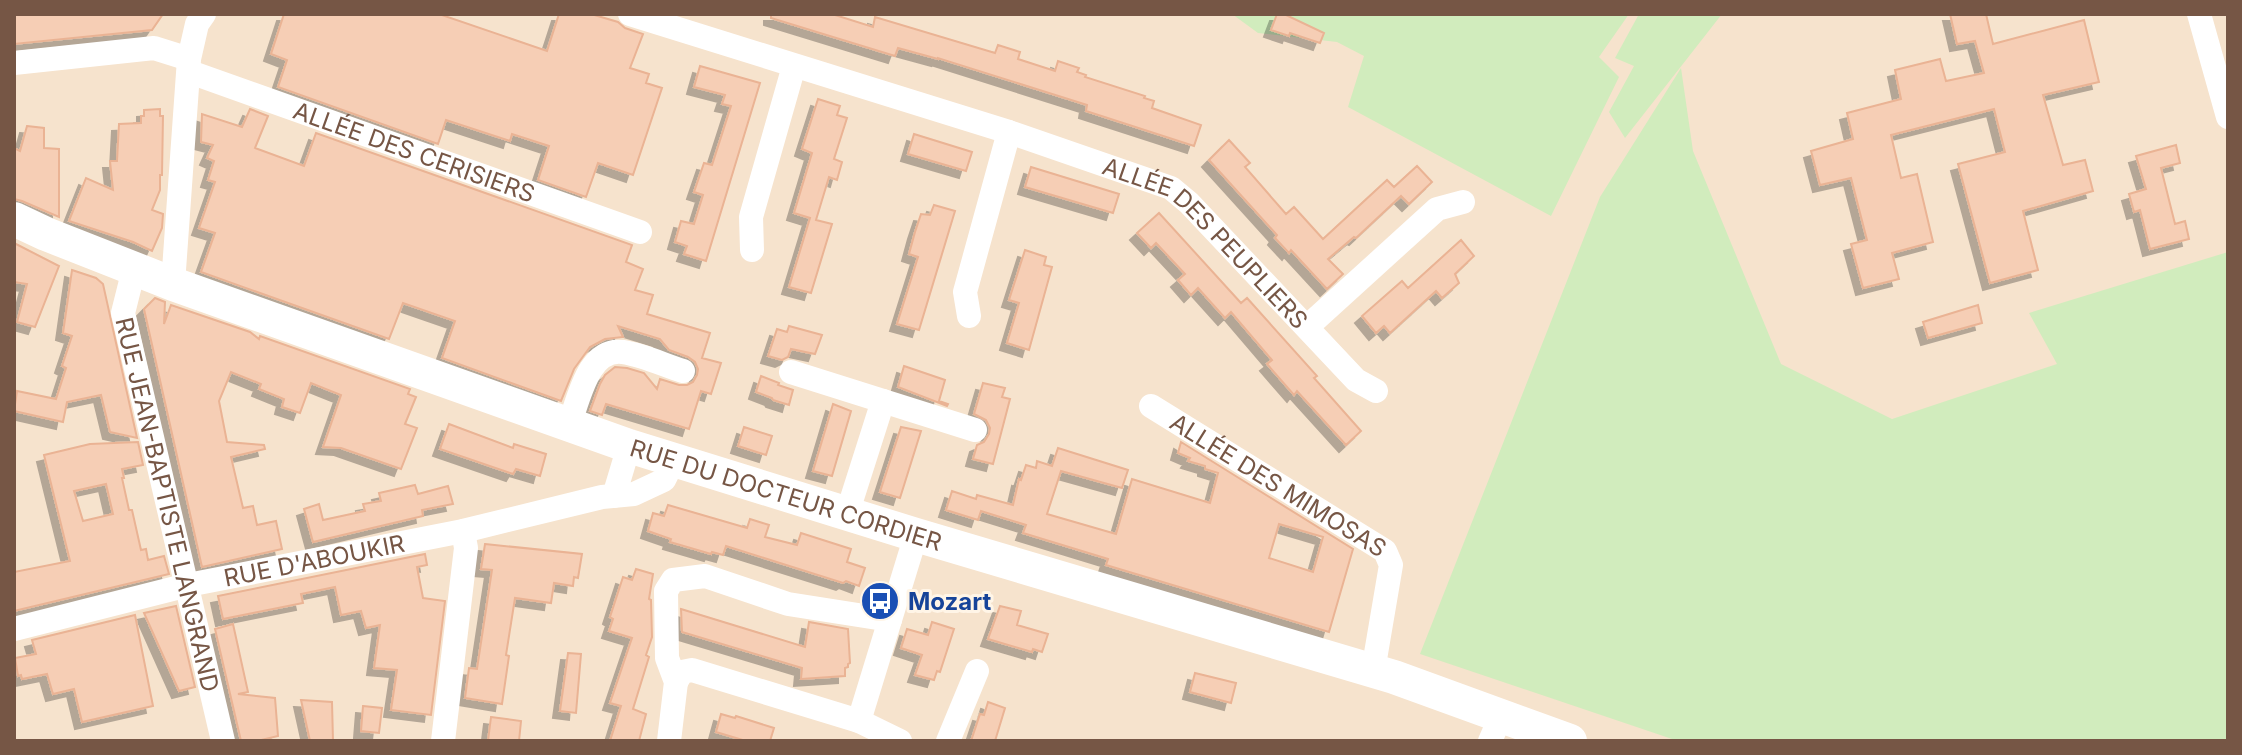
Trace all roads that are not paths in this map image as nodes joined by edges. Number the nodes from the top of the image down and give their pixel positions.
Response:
1 (204, 14) edge
2 (630, 14) edge
3 (2199, 14) edge
4 (675, 21) edge
5 (14, 63) edge
6 (190, 65) junction
7 (794, 66) junction
8 (2228, 117) edge
9 (1009, 132) junction
10 (1463, 202) dead end
11 (14, 219) edge
12 (640, 232) dead end
13 (752, 250) dead end
14 (134, 269) junction
15 (173, 284) junction
16 (969, 316) dead end
17 (1307, 327) junction
18 (683, 371) dead end
19 (791, 372) dead end
20 (1376, 391) dead end
21 (883, 401) junction
22 (1151, 406) dead end
23 (569, 425) junction
24 (975, 430) dead end
25 (629, 446) junction
26 (674, 460) junction
27 (614, 496) junction
28 (847, 514) junction
29 (463, 531) junction
30 (916, 535) junction
31 (188, 585) junction
32 (890, 620) junction
33 (14, 629) edge
34 (977, 671) dead end
35 (1373, 671) junction
36 (676, 682) junction
37 (859, 721) junction
38 (1495, 728) edge
39 (223, 741) edge
40 (443, 741) edge
41 (669, 741) edge
42 (900, 741) edge
43 (948, 741) edge
44 (1570, 741) edge

1 - 6 street
2 - 4 street, ALLÉE DES PEUPLIERS
3 - 8 street
4 - 7 street, ALLÉE DES PEUPLIERS
5 - 6 street, ALLÉE DES CERISIERS
6 - 12 street, ALLÉE DES CERISIERS
6 - 15 street
7 - 9 street, ALLÉE DES PEUPLIERS
7 - 13 street
9 - 16 street
9 - 17 street, ALLÉE DES PEUPLIERS
10 - 17 street
11 - 14 street, RUE DU DOCTEUR CORDIER
14 - 15 street, RUE DU DOCTEUR CORDIER
14 - 31 street, RUE JEAN-BAPTISTE LANGRAND
15 - 23 street, RUE DU DOCTEUR CORDIER
17 - 20 street, ALLÉE DES PEUPLIERS
18 - 23 street
19 - 21 street
21 - 24 street
21 - 28 street
22 - 35 street, ALLÉE DES MIMOSAS
23 - 25 street, RUE DU DOCTEUR CORDIER
25 - 26 street, RUE DU DOCTEUR CORDIER
25 - 27 street
26 - 27 street, RUE D'ABOUKIR
26 - 28 street, RUE DU DOCTEUR CORDIER
27 - 29 street, RUE D'ABOUKIR
28 - 30 street, RUE DU DOCTEUR CORDIER
29 - 31 street, RUE D'ABOUKIR
29 - 40 street
30 - 32 street
30 - 35 street, RUE DU DOCTEUR CORDIER
31 - 33 street, RUE D'ABOUKIR
31 - 39 street, RUE JEAN-BAPTISTE LANGRAND
32 - 36 street
32 - 37 street
34 - 43 street
35 - 38 street, RUE DU DOCTEUR CORDIER
36 - 37 street
36 - 41 street
37 - 42 street
38 - 44 street, RUE DU DOCTEUR CORDIER

